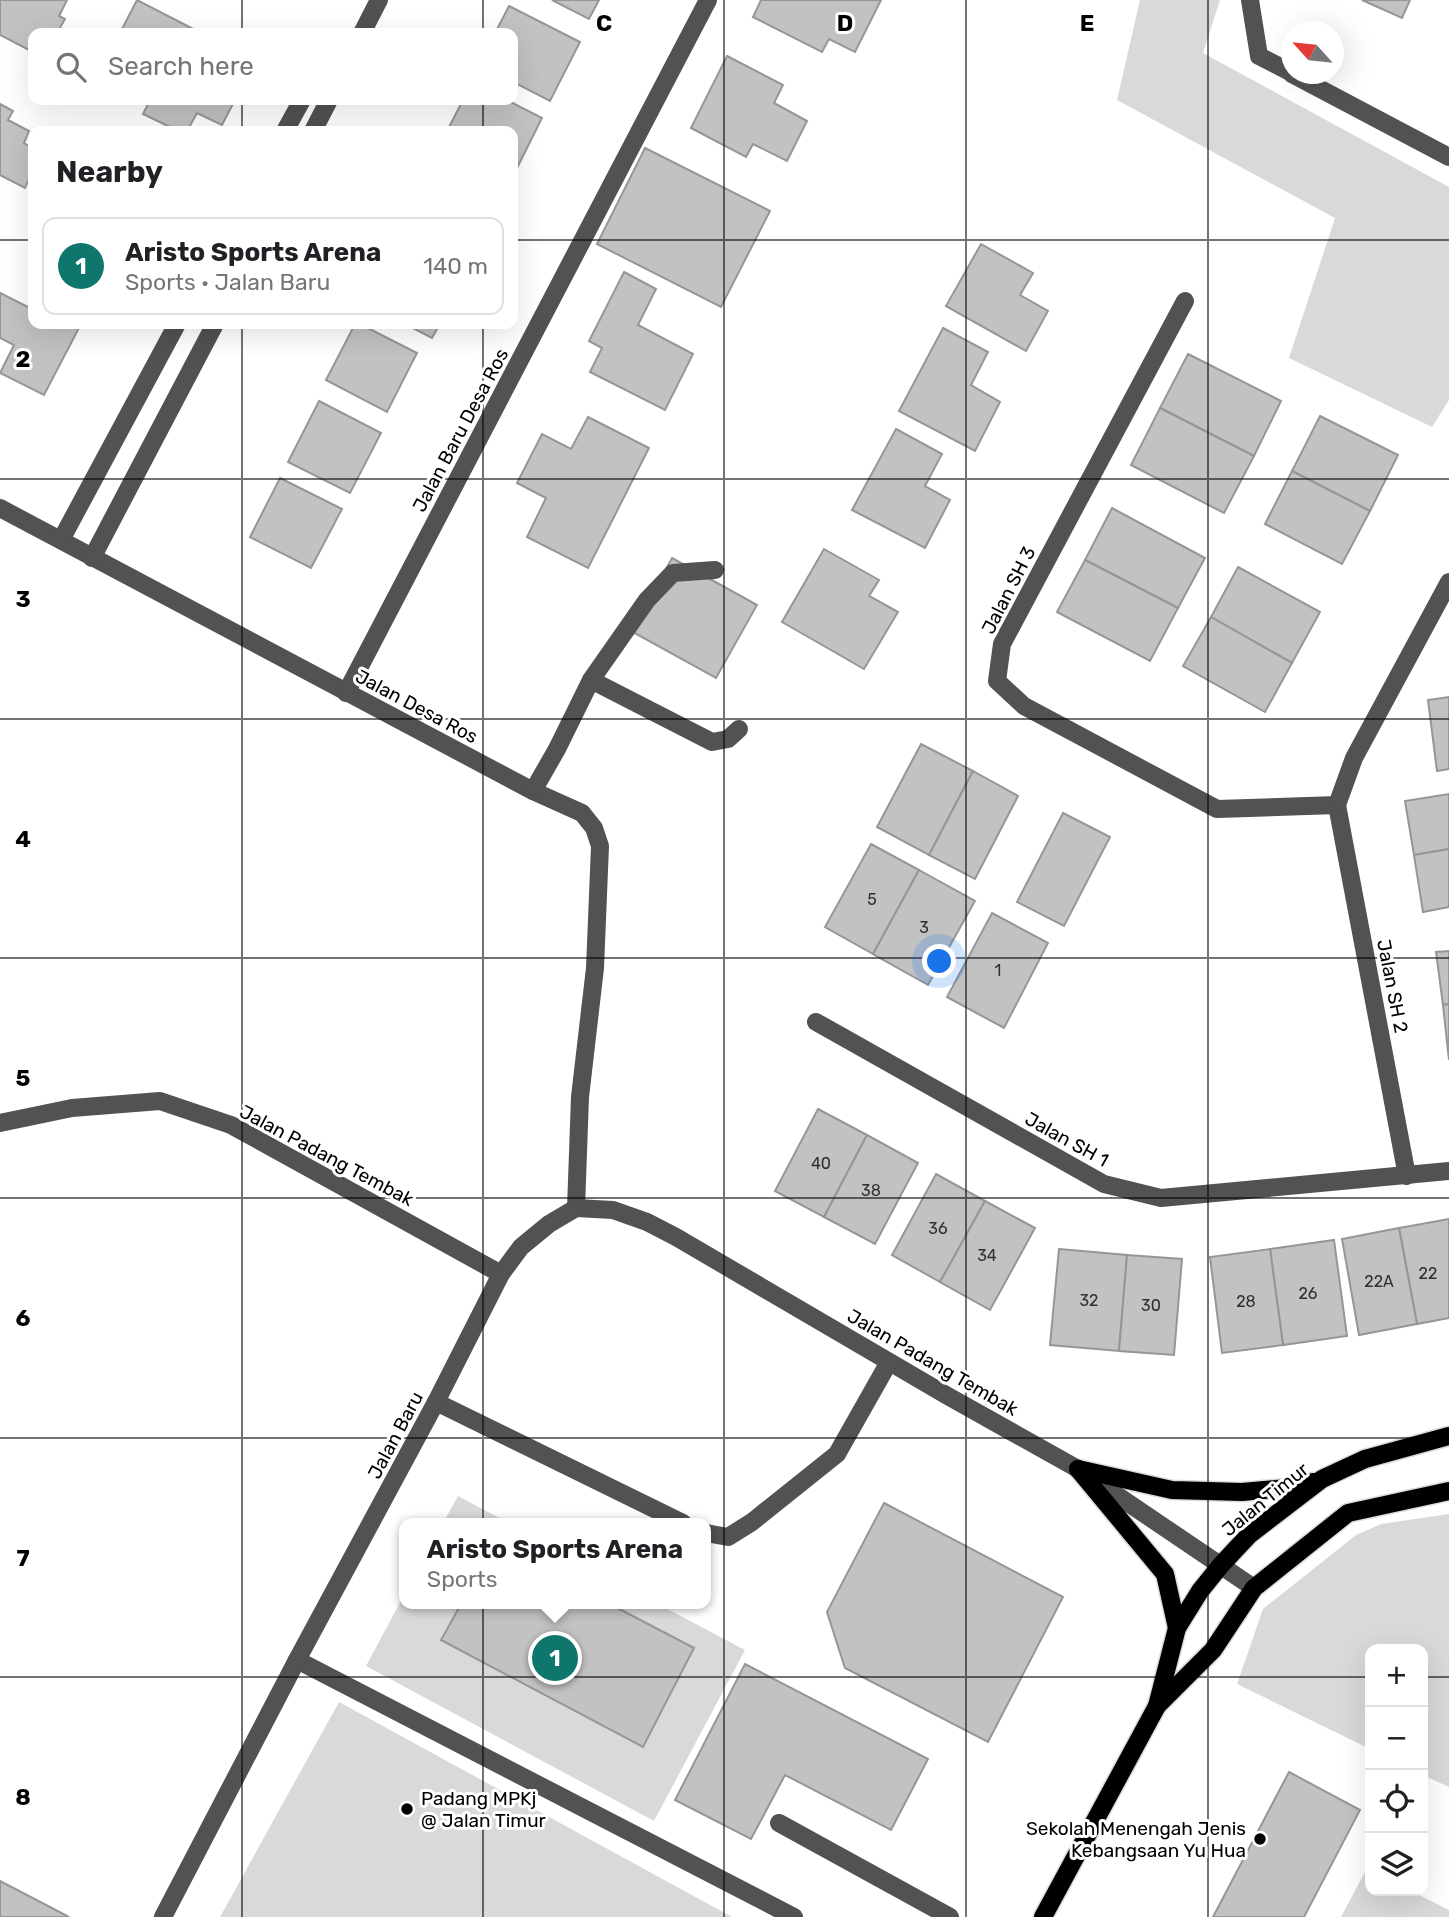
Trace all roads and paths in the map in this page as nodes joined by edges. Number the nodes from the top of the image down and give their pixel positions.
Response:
1 (379, 0) edge
2 (708, 0) edge
3 (1250, 0) edge
4 (365, 28) edge
5 (1281, 67) edge
6 (1313, 84) edge
7 (299, 105) edge
8 (326, 105) edge
9 (288, 126) edge
10 (316, 126) edge
11 (1449, 157) edge
12 (1185, 301) dead end
13 (174, 329) edge
14 (212, 329) edge
15 (161, 352) junction
16 (191, 367) junction
17 (0, 508) edge
18 (61, 540) junction
19 (92, 558) junction
20 (715, 570) dead end
21 (1449, 582) edge
22 (591, 680) junction
23 (346, 692) junction
24 (739, 729) dead end
25 (533, 791) junction
26 (1337, 805) junction
27 (816, 1022) dead end
28 (0, 1123) edge
29 (1449, 1171) edge
30 (1407, 1175) junction
31 (576, 1209) junction
32 (501, 1274) junction
33 (889, 1362) junction
34 (436, 1402) junction
35 (1449, 1436) edge
36 (1078, 1469) junction
37 (1322, 1479) junction
38 (1449, 1491) edge
39 (673, 1518) edge
40 (711, 1534) edge
41 (1221, 1565) junction
42 (1254, 1588) junction
43 (1177, 1628) junction
44 (297, 1660) junction
45 (1157, 1706) junction
46 (779, 1823) dead end
47 (163, 1917) edge
48 (794, 1917) edge
49 (950, 1917) edge
50 (1043, 1917) edge

1 - 4 street
2 - 23 street, Jalan Baru Desa Ros
3 - 5 street
6 - 11 street
7 - 9 street
8 - 10 street
12 - 26 street, Jalan SH 3
13 - 15 street
14 - 16 street
15 - 16 street
15 - 18 street
16 - 19 street
17 - 18 street, Jalan Desa Ros
18 - 19 street, Jalan Desa Ros
19 - 23 street, Jalan Desa Ros
20 - 22 street
21 - 26 street
22 - 24 street
22 - 25 street
23 - 25 street, Jalan Desa Ros
25 - 31 street, Jalan Desa Ros
26 - 30 street, Jalan SH 2
27 - 30 street, Jalan SH 1
28 - 32 street, Jalan Padang Tembak
29 - 30 street, Jalan SH 1
31 - 32 street, Jalan Baru
31 - 33 street, Jalan Padang Tembak
32 - 34 street, Jalan Baru
33 - 36 street, Jalan Padang Tembak
33 - 40 street
34 - 39 street
34 - 44 street, Jalan Baru
35 - 37 main road, Jalan Timur
36 - 37 main road
36 - 41 street, Jalan Padang Tembak
36 - 43 main road
37 - 41 main road, Jalan Timur
38 - 42 main road, Jalan Timur
41 - 42 street, Jalan Padang Tembak
41 - 43 main road, Jalan Timur
42 - 45 main road, Jalan Timur
43 - 45 main road, Jalan Timur
44 - 47 street, Jalan Baru
44 - 48 street
45 - 50 main road, Jalan Timur
46 - 49 street

